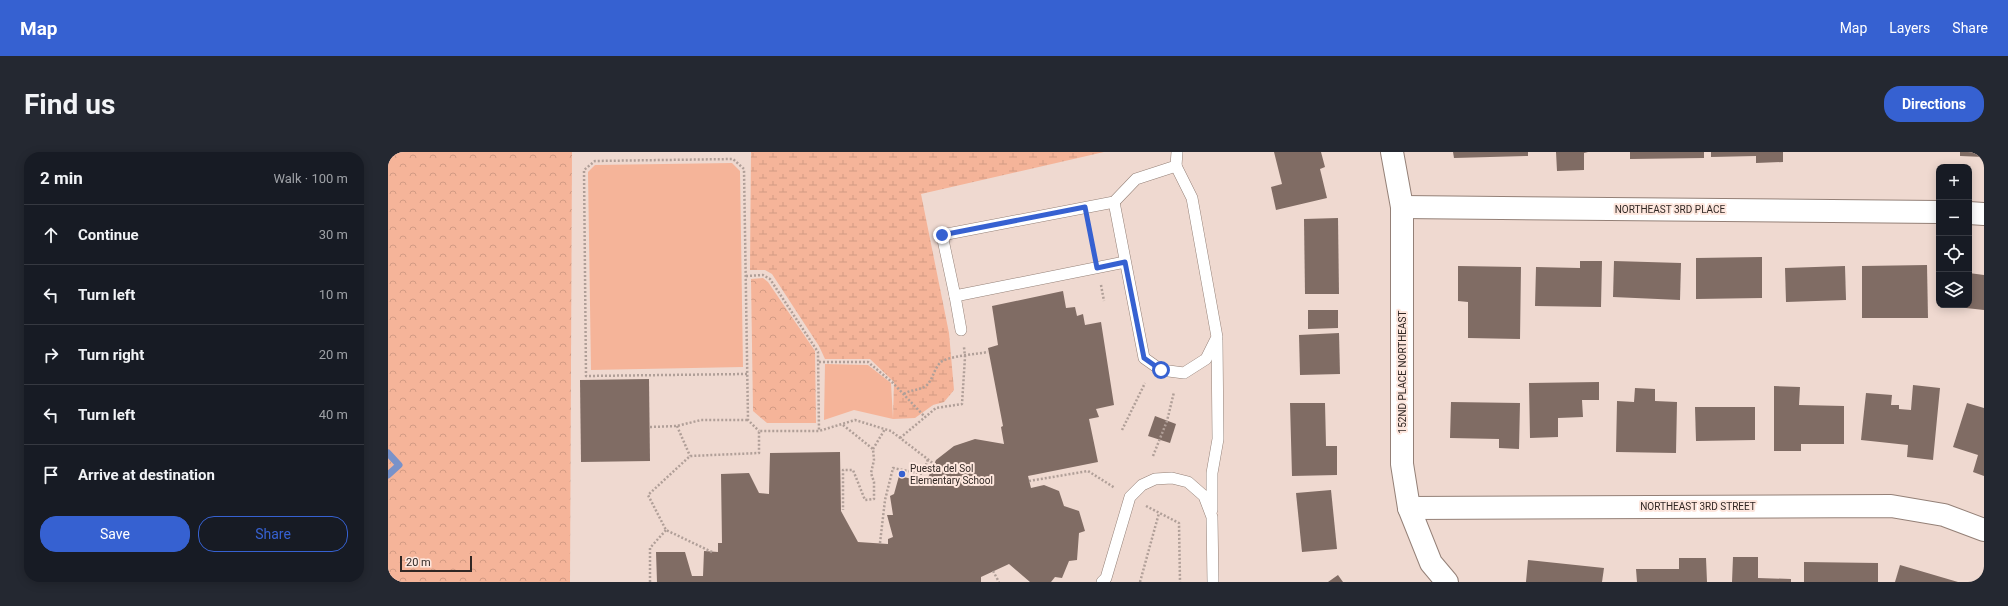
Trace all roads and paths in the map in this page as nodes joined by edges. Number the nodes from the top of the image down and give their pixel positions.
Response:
1 (1176, 152) edge
2 (1392, 152) edge
3 (1176, 166) junction
4 (1114, 202) junction
5 (1085, 207) junction
6 (1402, 207) junction
7 (1936, 212) edge
8 (1972, 214) edge
9 (1984, 214) edge
10 (1125, 262) junction
11 (1097, 268) junction
12 (746, 276) junction
13 (955, 296) junction
14 (1104, 301) dead end
15 (961, 330) joint
16 (1216, 337) junction
17 (988, 352) dead end
18 (965, 357) junction
19 (819, 362) junction
20 (747, 374) junction
21 (1145, 383) dead end
22 (1174, 392) dead end
23 (904, 394) junction
24 (925, 417) junction
25 (748, 420) junction
26 (843, 424) junction
27 (678, 426) junction
28 (650, 427) dead end
29 (885, 429) junction
30 (1122, 430) dead end
31 (759, 432) junction
32 (819, 432) junction
33 (900, 438) junction
34 (873, 449) junction
35 (690, 456) junction
36 (1153, 456) dead end
37 (928, 459) junction
38 (934, 464) dead end
39 (1029, 481) dead end
40 (1115, 488) dead end
41 (1143, 504) dead end
42 (1409, 508) junction
43 (843, 510) dead end
44 (1159, 513) junction
45 (1212, 517) junction
46 (666, 530) junction
47 (1984, 530) edge
48 (880, 543) dead end
49 (712, 552) dead end
50 (993, 571) dead end
51 (650, 582) edge
52 (999, 582) edge
53 (1102, 582) edge
54 (1140, 582) edge
55 (1180, 582) edge
56 (1213, 582) edge
57 (1447, 582) edge

1 - 3 lane
2 - 6 street, 152ND PLACE NORTHEAST
3 - 4 lane
3 - 16 lane
4 - 5 lane
4 - 10 lane
5 - 11 path
5 - 13 lane
6 - 7 street, NORTHEAST 3RD PLACE
6 - 42 street, 152ND PLACE NORTHEAST
8 - 9 street
10 - 11 lane
10 - 16 lane
11 - 13 lane
11 - 14 path
12 - 19 path
12 - 20 path
12 - 20 path
13 - 15 lane
15 - 18 path
16 - 45 lane
17 - 18 path
18 - 23 path
18 - 24 path
19 - 23 path
19 - 32 path
20 - 25 path
21 - 30 path
22 - 36 path
23 - 24 path
24 - 33 path
25 - 27 path
25 - 31 path
26 - 29 path
26 - 32 path
26 - 34 path
27 - 28 path
27 - 35 path
29 - 33 path
29 - 34 path
31 - 32 path
31 - 35 path
33 - 37 path
34 - 43 path
35 - 46 path
37 - 38 path
37 - 48 path
39 - 40 path
41 - 44 path
42 - 47 street, NORTHEAST 3RD STREET
42 - 57 street, 152ND PLACE NORTHEAST
44 - 54 path
44 - 55 path
45 - 53 lane
45 - 56 lane
46 - 49 path
46 - 51 path
50 - 52 path

